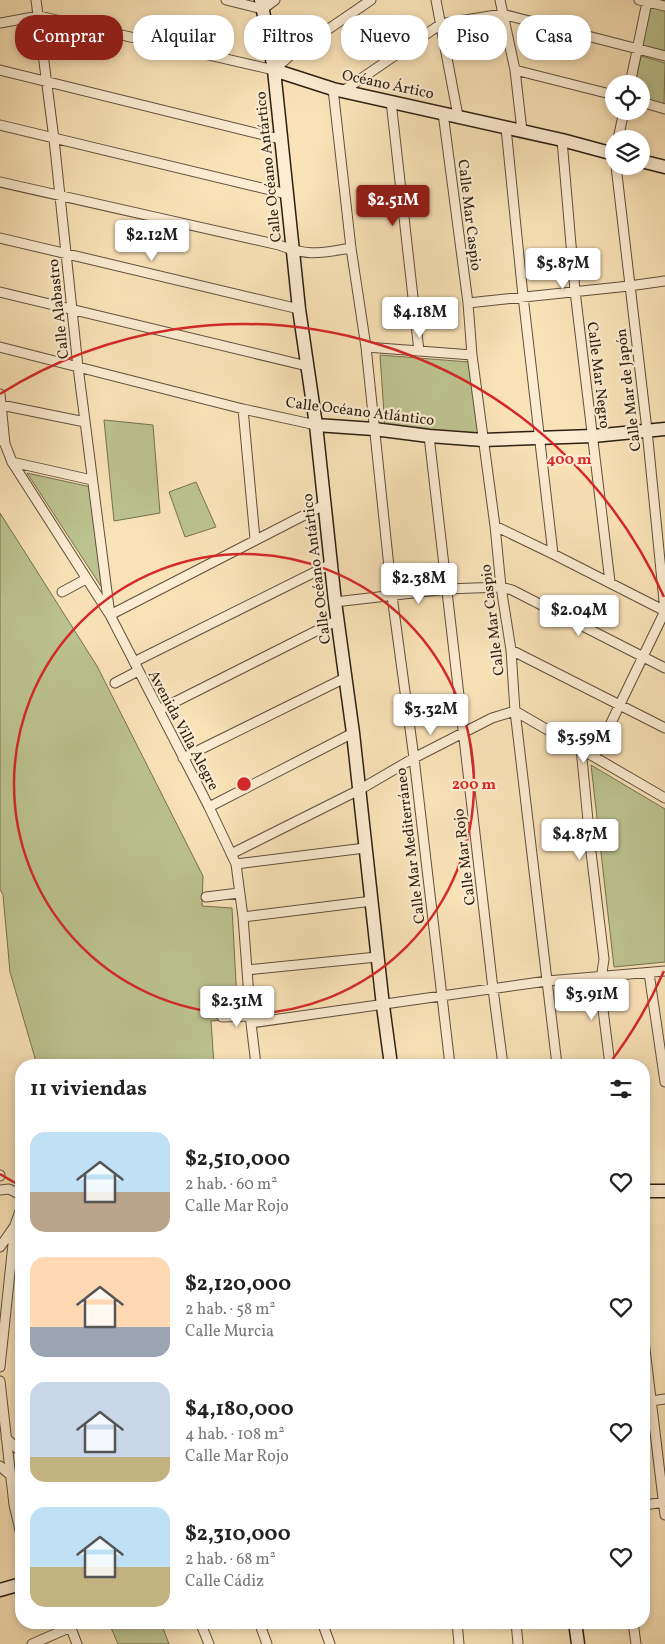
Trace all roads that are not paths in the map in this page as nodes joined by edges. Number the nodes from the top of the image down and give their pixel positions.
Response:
1 (36, 0) edge
2 (226, 0) edge
3 (275, 0) edge
4 (372, 0) edge
5 (436, 0) edge
6 (500, 0) edge
7 (643, 1) edge
8 (262, 4) edge
9 (665, 6) edge
10 (502, 14) junction
11 (39, 15) edge
12 (439, 15) edge
13 (496, 15) edge
14 (15, 20) edge
15 (0, 23) edge
16 (438, 26) edge
17 (123, 35) edge
18 (637, 50) junction
19 (665, 56) edge
20 (44, 60) edge
21 (448, 60) edge
22 (0, 70) edge
23 (274, 70) junction
24 (515, 70) junction
25 (632, 75) edge
26 (46, 81) junction
27 (338, 90) junction
28 (605, 93) edge
29 (391, 101) junction
30 (650, 104) edge
31 (665, 108) edge
32 (443, 113) junction
33 (458, 116) junction
34 (0, 125) edge
35 (506, 128) junction
36 (522, 131) junction
37 (54, 139) junction
38 (280, 139) junction
39 (562, 140) junction
40 (605, 152) edge
41 (650, 163) edge
42 (665, 167) edge
43 (617, 175) edge
44 (0, 182) edge
45 (287, 194) junction
46 (60, 195) junction
47 (0, 238) edge
48 (351, 248) junction
49 (294, 251) junction
50 (66, 254) junction
51 (665, 281) edge
52 (629, 286) junction
53 (575, 291) junction
54 (0, 292) edge
55 (523, 296) junction
56 (468, 303) junction
57 (299, 309) junction
58 (71, 310) junction
59 (0, 347) edge
60 (366, 347) junction
61 (419, 351) junction
62 (472, 355) junction
63 (307, 366) junction
64 (78, 367) junction
65 (0, 394) edge
66 (1, 405) edge
67 (243, 409) junction
68 (85, 422) junction
69 (316, 425) junction
70 (374, 429) junction
71 (665, 429) edge
72 (647, 430) junction
73 (429, 436) junction
74 (593, 436) junction
75 (539, 438) junction
76 (483, 440) junction
77 (3, 441) edge
78 (12, 462) junction
79 (92, 480) junction
80 (324, 504) junction
81 (495, 526) junction
82 (256, 539) junction
83 (553, 554) junction
84 (331, 564) junction
85 (86, 579) junction
86 (610, 582) junction
87 (501, 587) junction
88 (447, 589) junction
89 (62, 592) dead end
90 (392, 596) junction
91 (335, 602) junction
92 (665, 611) edge
93 (110, 615) junction
94 (338, 620) junction
95 (511, 650) junction
96 (644, 656) junction
97 (134, 662) junction
98 (665, 668) edge
99 (138, 671) junction
100 (345, 678) junction
101 (115, 683) dead end
102 (620, 705) junction
103 (159, 710) junction
104 (515, 711) junction
105 (665, 728) edge
106 (353, 733) junction
107 (464, 733) junction
108 (581, 748) junction
109 (595, 756) junction
110 (183, 758) junction
111 (414, 758) junction
112 (359, 790) junction
113 (665, 798) edge
114 (209, 806) junction
115 (365, 848) junction
116 (231, 854) junction
117 (236, 864) junction
118 (239, 894) junction
119 (206, 897) dead end
120 (372, 901) junction
121 (243, 917) junction
122 (378, 957) junction
123 (247, 970) junction
124 (665, 971) edge
125 (649, 973) junction
126 (600, 976) junction
127 (547, 981) junction
128 (493, 989) junction
129 (442, 997) junction
130 (383, 1006) junction
131 (222, 1017) dead end
132 (251, 1020) junction
133 (255, 1059) edge
134 (387, 1059) edge
135 (449, 1059) edge
136 (503, 1059) edge
137 (555, 1059) edge
138 (609, 1059) edge
139 (665, 1082) edge
140 (0, 1190) edge
141 (15, 1191) edge
142 (650, 1191) edge
143 (665, 1191) edge
144 (15, 1225) joint
145 (0, 1247) edge
146 (0, 1367) edge
147 (0, 1381) edge
148 (665, 1399) edge
149 (650, 1401) edge
150 (650, 1419) edge
151 (6, 1438) junction
152 (15, 1446) edge
153 (0, 1466) edge
154 (10, 1475) junction
155 (15, 1498) edge
156 (664, 1502) edge
157 (650, 1504) edge
158 (665, 1515) edge
159 (15, 1586) edge
160 (0, 1590) edge
161 (62, 1629) edge
162 (71, 1629) edge
163 (203, 1629) edge
164 (262, 1629) edge
165 (325, 1629) edge
166 (458, 1629) edge
167 (517, 1629) edge
168 (577, 1629) edge
169 (634, 1629) edge
170 (32, 1644) edge
171 (77, 1644) edge
172 (209, 1644) edge
173 (267, 1644) edge
174 (330, 1644) edge
175 (459, 1644) edge
176 (518, 1644) edge
177 (578, 1644) edge
178 (636, 1644) edge

1 - 11 street, Calle Alabastro
2 - 8 street
3 - 8 street
4 - 23 street
5 - 12 street
6 - 10 street
7 - 9 street
7 - 18 street
8 - 23 street, Calle Océano Antártico
10 - 13 street
10 - 18 street
10 - 24 street
14 - 15 street
16 - 27 street
17 - 23 street, Océano Ártico
18 - 19 street
18 - 25 street
20 - 26 street, Calle Alabastro
21 - 33 street
22 - 26 street
23 - 27 street, Océano Ártico
23 - 38 street, Calle Océano Antártico
24 - 28 street
24 - 36 street
26 - 37 street, Calle Alabastro
26 - 38 street
27 - 29 street, Océano Ártico
27 - 48 street, Calle Mar Mediterráneo
29 - 32 street, Océano Ártico
29 - 61 street
30 - 31 street
32 - 33 street, Océano Ártico
32 - 56 street, Calle Mar Caspio
33 - 35 street, Océano Ártico
34 - 37 street
35 - 36 street, Océano Ártico
35 - 55 street
36 - 39 street, Océano Ártico
37 - 45 street
37 - 46 street, Calle Alabastro
38 - 45 street, Calle Océano Antártico
39 - 40 street, Océano Ártico
39 - 53 street, Calle Mar Negro
41 - 42 street
43 - 52 street, Calle Mar de Japón
44 - 46 street
45 - 49 street, Calle Océano Antártico
46 - 49 street
46 - 50 street, Calle Alabastro
47 - 50 street
48 - 49 street
48 - 60 street, Calle Mar Mediterráneo
49 - 57 street, Calle Océano Antártico
50 - 57 street
50 - 58 street, Calle Alabastro
51 - 52 street
52 - 53 street
52 - 72 street, Calle Mar de Japón
53 - 55 street
53 - 74 street, Calle Mar Negro
54 - 58 street
55 - 56 street
55 - 75 street
56 - 62 street, Calle Mar Caspio
57 - 63 street, Calle Océano Antártico
58 - 63 street
58 - 64 street, Calle Alabastro
59 - 64 street, Calle Océano Atlántico
60 - 61 street
60 - 70 street, Calle Mar Mediterráneo
61 - 62 street
62 - 76 street, Calle Mar Caspio
63 - 69 street, Calle Océano Antártico
64 - 67 street, Calle Océano Atlántico
64 - 68 street, Calle Alabastro
65 - 66 street, Avenida Villa Alegre
66 - 68 street
66 - 77 street, Avenida Villa Alegre
67 - 69 street, Calle Océano Atlántico
67 - 82 street
68 - 79 street, Calle Alabastro
69 - 70 street, Calle Océano Atlántico
69 - 80 street, Calle Océano Antártico
70 - 73 street, Calle Océano Atlántico
70 - 90 street, Calle Mar Mediterráneo
71 - 72 street, Calle Océano Atlántico
72 - 74 street, Calle Océano Atlántico
72 - 92 street, Calle Mar de Japón
73 - 76 street, Calle Océano Atlántico
73 - 88 street, Calle Mar Rojo
74 - 75 street, Calle Océano Atlántico
74 - 86 street, Calle Mar Negro
75 - 76 street, Calle Océano Atlántico
75 - 83 street
76 - 81 street, Calle Mar Caspio
77 - 78 street, Avenida Villa Alegre
78 - 79 street
78 - 85 street, Avenida Villa Alegre
79 - 93 street, Calle Alabastro
80 - 82 street
80 - 84 street, Calle Océano Antártico
81 - 83 street
81 - 87 street, Calle Mar Caspio
82 - 93 street
83 - 86 street
84 - 91 street, Calle Océano Antártico
84 - 97 street
85 - 89 street
85 - 93 street, Avenida Villa Alegre
86 - 92 street
87 - 88 street
87 - 95 street, Calle Mar Caspio
87 - 96 street
88 - 90 street
88 - 107 street, Calle Mar Rojo
90 - 91 street
90 - 111 street, Calle Mar Mediterráneo
91 - 94 street, Calle Océano Antártico
92 - 96 street
93 - 97 street, Avenida Villa Alegre
94 - 100 street, Calle Océano Antártico
94 - 103 street
95 - 102 street
95 - 104 street, Calle Mar Caspio
96 - 98 street
96 - 102 street
97 - 99 street, Avenida Villa Alegre
99 - 101 street
99 - 103 street, Avenida Villa Alegre
100 - 106 street, Calle Océano Antártico
100 - 110 street
102 - 105 street
102 - 109 street
103 - 110 street, Avenida Villa Alegre
104 - 107 street
104 - 108 street
104 - 127 street, Calle Mar Caspio
106 - 112 street, Calle Océano Antártico
106 - 114 street
107 - 111 street
107 - 128 street, Calle Mar Rojo
108 - 109 street
108 - 126 street
109 - 113 street
110 - 114 street, Avenida Villa Alegre
111 - 112 street
111 - 129 street, Calle Mar Mediterráneo
112 - 115 street, Calle Océano Antártico
112 - 116 street
114 - 116 street, Avenida Villa Alegre
115 - 117 street
115 - 120 street, Calle Océano Antártico
116 - 117 street, Avenida Villa Alegre
117 - 118 street, Avenida Villa Alegre
118 - 119 street
118 - 121 street, Avenida Villa Alegre
120 - 121 street
120 - 122 street, Calle Océano Antártico
121 - 123 street, Avenida Villa Alegre
122 - 123 street
122 - 130 street, Calle Océano Antártico
123 - 132 street, Avenida Villa Alegre
124 - 125 street
125 - 126 street
125 - 139 street
126 - 127 street
126 - 138 street
127 - 128 street
127 - 137 street, Calle Mar Caspio
128 - 129 street
128 - 136 street, Calle Mar Rojo
129 - 130 street
129 - 135 street, Calle Mar Mediterráneo
130 - 132 street
130 - 134 street, Calle Océano Antártico
131 - 132 street
132 - 133 street, Avenida Villa Alegre
140 - 141 street
142 - 143 street
144 - 145 street
144 - 146 street
147 - 151 street
148 - 149 street
150 - 156 street
151 - 152 street
151 - 154 street
153 - 154 street
154 - 155 street
156 - 157 street
156 - 158 street
159 - 160 street
161 - 170 street
162 - 171 street
163 - 172 street
164 - 173 street
165 - 174 street
166 - 175 street
167 - 176 street
168 - 177 street
169 - 178 street

